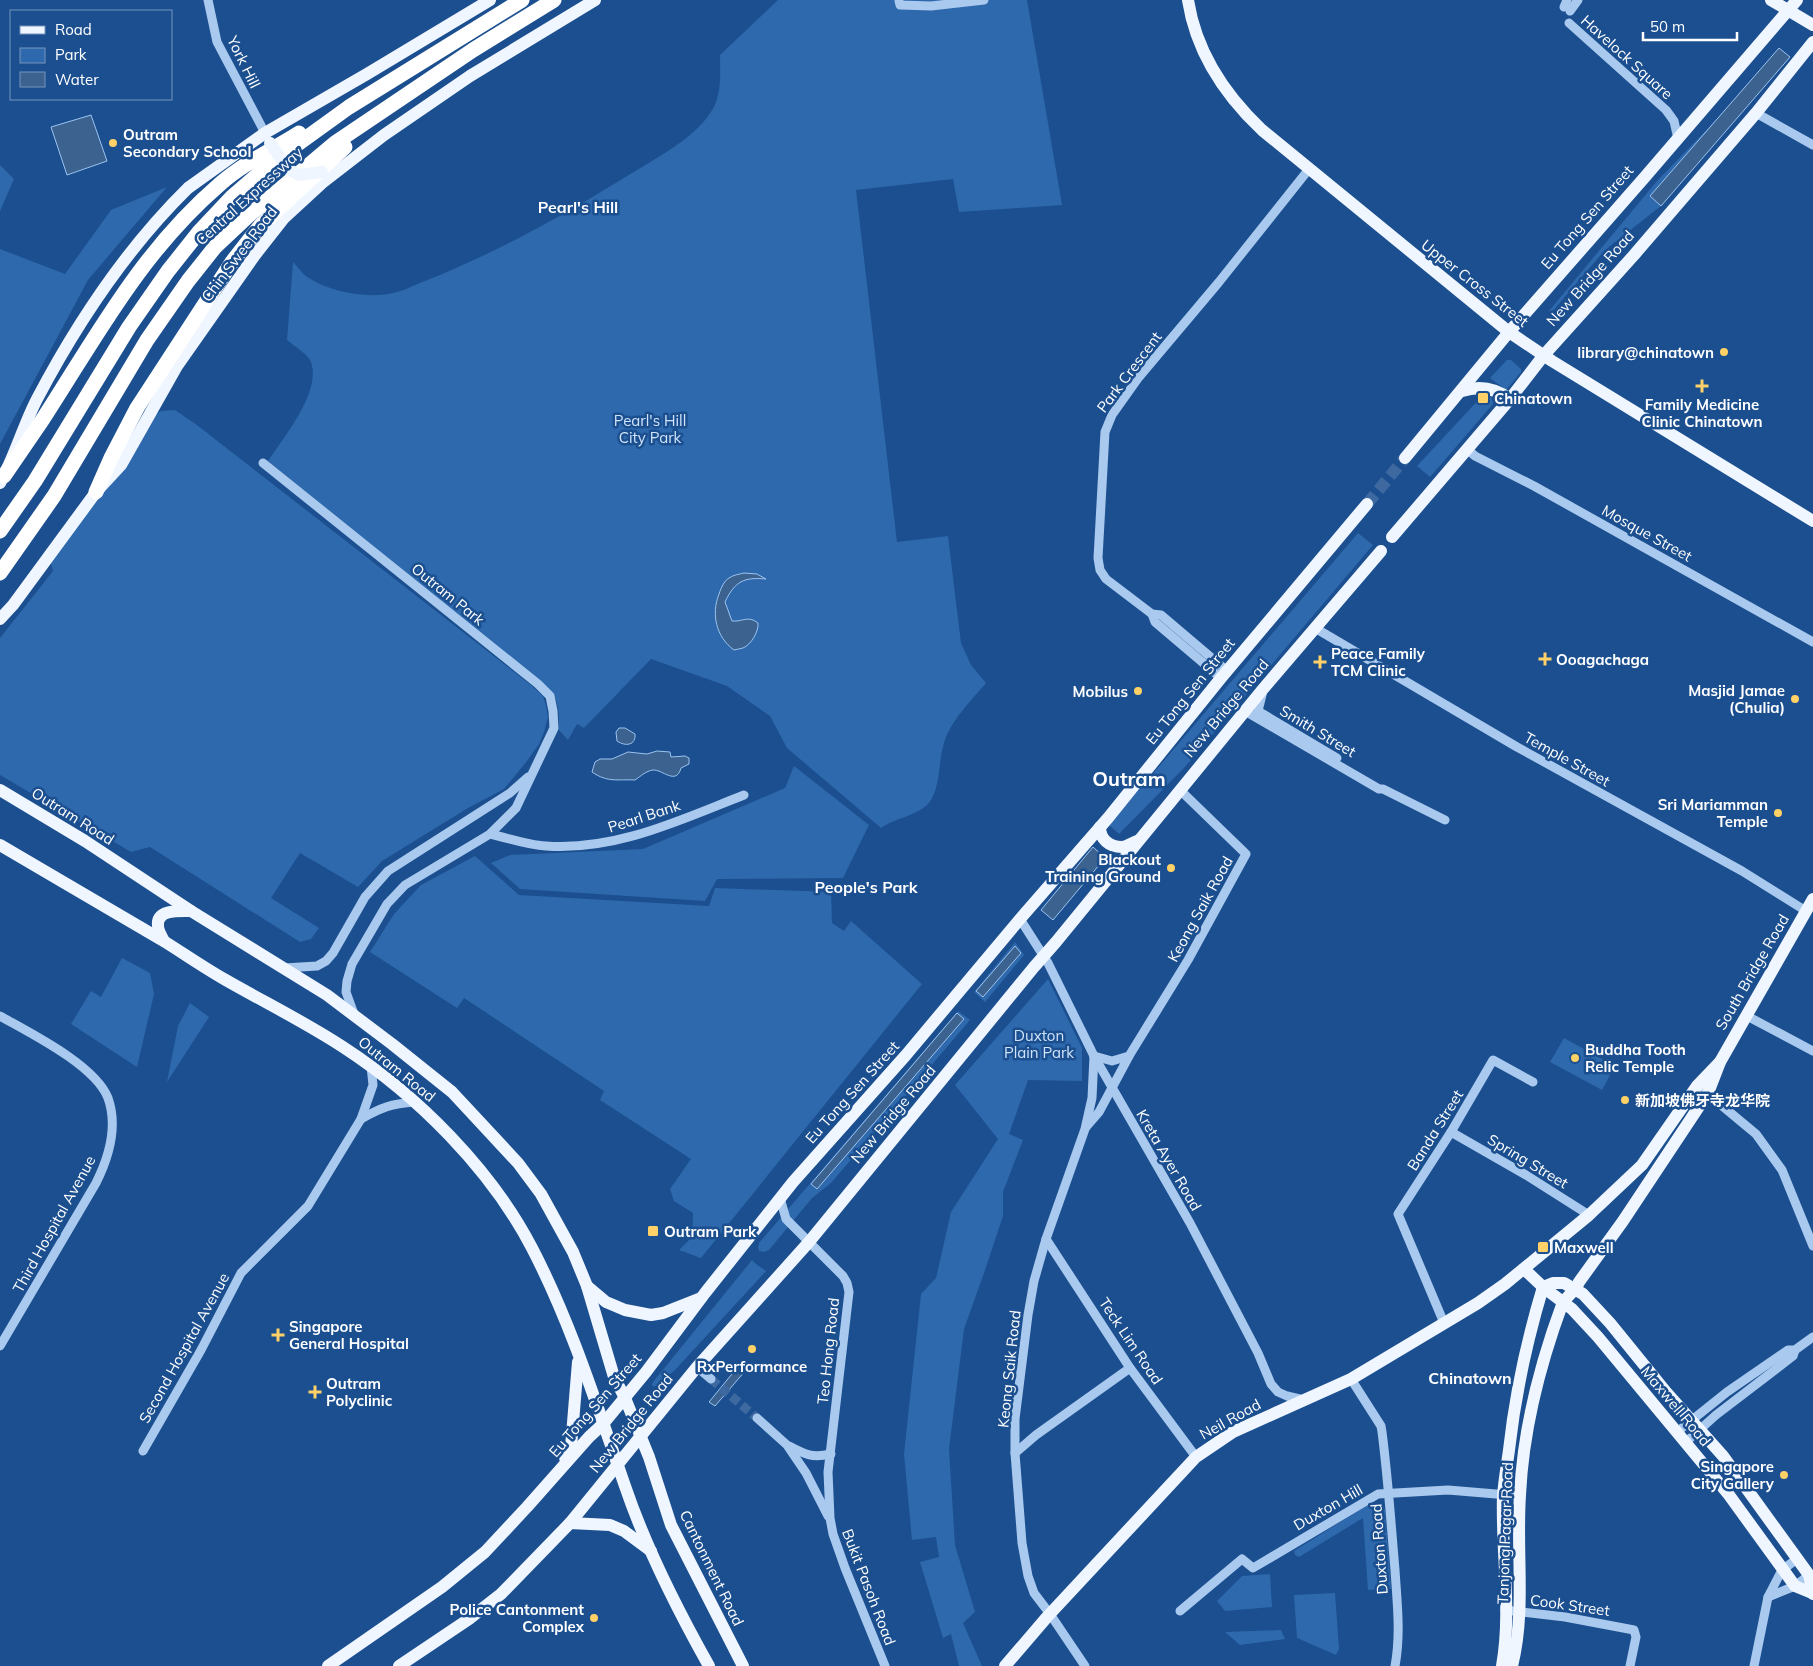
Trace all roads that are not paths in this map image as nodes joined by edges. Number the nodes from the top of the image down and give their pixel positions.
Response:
1 (208, 0) edge
2 (490, 0) edge
3 (522, 0) edge
4 (554, 0) edge
5 (595, 0) edge
6 (984, 0) edge
7 (1188, 0) edge
8 (1578, 0) edge
9 (1771, 0) edge
10 (899, 1) edge
11 (1792, 5) edge
12 (1567, 6) edge
13 (1569, 23) dead end
14 (1813, 25) edge
15 (1813, 42) edge
16 (349, 107) junction
17 (1756, 113) junction
18 (368, 119) junction
19 (269, 135) junction
20 (1678, 139) junction
21 (1813, 145) edge
22 (363, 150) junction
23 (1309, 169) junction
24 (1509, 332) junction
25 (1544, 355) junction
26 (1462, 390) junction
27 (1510, 399) junction
28 (1468, 450) junction
29 (1405, 458) tunnel mouth
30 (263, 463) dead end
31 (2, 479) edge
32 (96, 492) junction
33 (1367, 504) tunnel mouth
34 (1813, 520) edge
35 (0, 531) edge
36 (1392, 538) dead end
37 (1381, 551) dead end
38 (0, 574) edge
39 (0, 619) edge
40 (1315, 628) junction
41 (1813, 642) edge
42 (1224, 674) junction
43 (1263, 689) junction
44 (1245, 711) junction
45 (1318, 750) junction
46 (532, 774) junction
47 (0, 790) edge
48 (1180, 790) junction
49 (744, 795) dead end
50 (1445, 820) dead end
51 (1100, 827) junction
52 (490, 834) junction
53 (1138, 840) junction
54 (0, 845) edge
55 (1813, 898) edge
56 (191, 911) junction
57 (1806, 911) junction
58 (1020, 919) junction
59 (164, 941) junction
60 (1043, 956) junction
61 (283, 968) junction
62 (0, 1016) edge
63 (354, 1016) junction
64 (1747, 1016) junction
65 (1813, 1051) edge
66 (1094, 1056) junction
67 (1129, 1056) junction
68 (371, 1066) junction
69 (1533, 1082) dead end
70 (1112, 1088) junction
71 (1703, 1090) junction
72 (415, 1102) junction
73 (361, 1119) junction
74 (1085, 1129) junction
75 (1451, 1132) junction
76 (780, 1198) junction
77 (1590, 1215) junction
78 (1046, 1239) junction
79 (809, 1242) junction
80 (1813, 1246) edge
81 (1524, 1269) junction
82 (587, 1286) junction
83 (1543, 1287) junction
84 (1576, 1288) junction
85 (702, 1297) junction
86 (1563, 1302) junction
87 (1444, 1323) junction
88 (1813, 1338) edge
89 (0, 1346) edge
90 (578, 1355) junction
91 (697, 1367) junction
92 (1130, 1368) junction
93 (1351, 1379) junction
94 (711, 1380) tunnel mouth
95 (626, 1398) junction
96 (1304, 1400) junction
97 (760, 1421) tunnel mouth
98 (604, 1424) junction
99 (1696, 1424) junction
100 (640, 1435) junction
101 (1682, 1437) junction
102 (787, 1445) junction
103 (143, 1451) dead end
104 (1015, 1453) junction
105 (831, 1454) junction
106 (1196, 1457) junction
107 (618, 1464) junction
108 (828, 1472) junction
109 (806, 1473) junction
110 (548, 1482) junction
111 (1389, 1493) junction
112 (1503, 1494) junction
113 (1520, 1496) junction
114 (830, 1518) junction
115 (570, 1523) junction
116 (651, 1551) junction
117 (1797, 1560) junction
118 (1782, 1570) junction
119 (1809, 1576) junction
120 (1795, 1586) junction
121 (1812, 1593) edge
122 (1768, 1597) junction
123 (1505, 1610) junction
124 (1180, 1611) dead end
125 (1519, 1612) junction
126 (1049, 1616) junction
127 (328, 1666) edge
128 (399, 1666) edge
129 (709, 1666) edge
130 (743, 1666) edge
131 (885, 1666) edge
132 (1004, 1666) edge
133 (1079, 1666) edge
134 (1085, 1666) edge
135 (1395, 1666) edge
136 (1502, 1666) edge
137 (1512, 1666) edge
138 (1630, 1666) edge
139 (1754, 1666) edge

1 - 19 street, York Hill
2 - 19 main road
3 - 16 highway, Central Expressway
4 - 18 highway, Central Expressway
5 - 22 main road, Chin Swee Road
6 - 10 street
7 - 23 main road, Upper Cross Street
8 - 12 street
9 - 11 main road
11 - 14 main road
11 - 20 main road, Eu Tong Sen Street
13 - 20 street, Havelock Square
15 - 17 main road, New Bridge Road
16 - 31 highway
16 - 35 highway, Central Expressway
17 - 21 street
17 - 25 main road, New Bridge Road
18 - 32 highway
18 - 38 highway, Central Expressway
19 - 22 main road, bridge
19 - 31 main road
20 - 24 main road, Eu Tong Sen Street
22 - 32 main road, Chin Swee Road
23 - 24 main road, Upper Cross Street
23 - 42 street, Park Crescent
24 - 25 main road, Upper Cross Street
24 - 26 main road, Eu Tong Sen Street
25 - 27 main road, New Bridge Road
25 - 34 main road, Upper Cross Street
26 - 27 main road
26 - 29 main road, Eu Tong Sen Street
27 - 28 main road, New Bridge Road
28 - 36 main road, New Bridge Road
28 - 41 street, Mosque Street
30 - 46 street, Outram Park
32 - 39 main road, Chin Swee Road
33 - 42 main road, Eu Tong Sen Street
37 - 40 main road, New Bridge Road
40 - 43 main road, New Bridge Road
40 - 57 street, Temple Street
42 - 51 main road, Eu Tong Sen Street
43 - 44 main road, New Bridge Road
43 - 45 street, Smith Street
44 - 45 street, Smith Street
44 - 48 main road, New Bridge Road
45 - 50 street, Smith Street
46 - 52 street, Outram Park
46 - 61 street, Outram Park
47 - 56 main road, Outram Road
48 - 53 main road, New Bridge Road
48 - 67 street, Keong Saik Road
49 - 52 street, Pearl Bank
51 - 53 main road
51 - 58 main road, Eu Tong Sen Street
52 - 63 street, Outram Park
53 - 60 main road, New Bridge Road
54 - 59 main road, Outram Road
55 - 57 main road, South Bridge Road
56 - 59 main road
56 - 61 main road, Outram Road
57 - 64 main road, South Bridge Road
58 - 60 street, Kreta Ayer Road
58 - 76 main road, Eu Tong Sen Street
59 - 68 main road, Outram Road
60 - 66 street, Kreta Ayer Road
60 - 79 main road, New Bridge Road
61 - 63 main road, Outram Road
62 - 89 street, Third Hospital Avenue
63 - 82 main road, Outram Road
64 - 65 street
64 - 71 main road, South Bridge Road
66 - 67 street
66 - 70 street, Kreta Ayer Road
66 - 74 street, Keong Saik Road
67 - 70 street, Keong Saik Road
68 - 72 main road, Outram Road
68 - 73 street, Second Hospital Avenue
69 - 75 street, Banda Street
70 - 74 street, Keong Saik Road
70 - 96 street, Kreta Ayer Road
71 - 77 main road, South Bridge Road
71 - 80 street
71 - 84 main road, South Bridge Road
72 - 73 street, Second Hospital Avenue
72 - 90 main road, Outram Road
73 - 103 street, Second Hospital Avenue
74 - 78 street, Keong Saik Road
75 - 77 street, Spring Street
75 - 87 street, Banda Street
76 - 79 street, Teo Hong Road
76 - 85 main road, Eu Tong Sen Street
77 - 81 main road, South Bridge Road
78 - 92 street, Teck Lim Road
78 - 104 street, Keong Saik Road
79 - 91 main road, New Bridge Road
79 - 105 street, Teo Hong Road
81 - 83 main road, Maxwell Road
81 - 87 main road, Neil Road
82 - 85 main road
82 - 95 main road, Outram Road
83 - 84 main road
83 - 86 main road, Maxwell Road
83 - 112 main road, Tanjong Pagar Road
84 - 86 main road, Tanjong Pagar Road
84 - 99 main road, Maxwell Road
85 - 95 main road, Eu Tong Sen Street
86 - 101 main road, Maxwell Road
86 - 113 main road, Tanjong Pagar Road
87 - 93 main road, Neil Road
88 - 99 street
90 - 98 main road, Outram Road
90 - 110 main road
91 - 94 street
91 - 100 main road, New Bridge Road
92 - 104 street
92 - 106 street, Teck Lim Road
93 - 96 main road, Neil Road
93 - 111 street, Duxton Road
95 - 98 main road, Eu Tong Sen Street
95 - 100 main road, Cantonment Road
96 - 106 main road, Neil Road
97 - 102 street, Bukit Pasoh Road
98 - 107 main road, Outram Road
98 - 110 main road, Eu Tong Sen Street
99 - 101 street
99 - 117 main road, Maxwell Road
100 - 107 main road, New Bridge Road
100 - 130 main road, Cantonment Road
101 - 118 main road, Maxwell Road
102 - 105 street, Bukit Pasoh Road
102 - 109 street, Bukit Pasoh Road
104 - 126 street, Keong Saik Road
105 - 108 street, Teo Hong Road
106 - 126 main road, Neil Road
107 - 115 main road, New Bridge Road
107 - 116 main road
108 - 109 street
108 - 114 street, Bukit Pasoh Road
109 - 114 street, Bukit Pasoh Road
110 - 127 main road, Eu Tong Sen Street
111 - 112 street, Duxton Hill
111 - 124 street, Duxton Hill
111 - 135 street, Duxton Road
112 - 113 street, Duxton Hill
112 - 123 main road, Tanjong Pagar Road
113 - 125 main road, Tanjong Pagar Road
114 - 131 street, Bukit Pasoh Road
115 - 116 main road
115 - 128 main road, New Bridge Road
116 - 129 main road
117 - 118 street
117 - 119 main road, Maxwell Road
118 - 120 main road, Maxwell Road
118 - 122 street
119 - 120 street
119 - 121 main road, Maxwell Road
120 - 121 main road, Maxwell Road
120 - 122 street
122 - 139 street
123 - 125 street, Cook Street
123 - 136 main road, Tanjong Pagar Road
125 - 137 main road, Tanjong Pagar Road
125 - 138 street, Cook Street
126 - 132 main road, Neil Road
126 - 133 street
126 - 134 street

